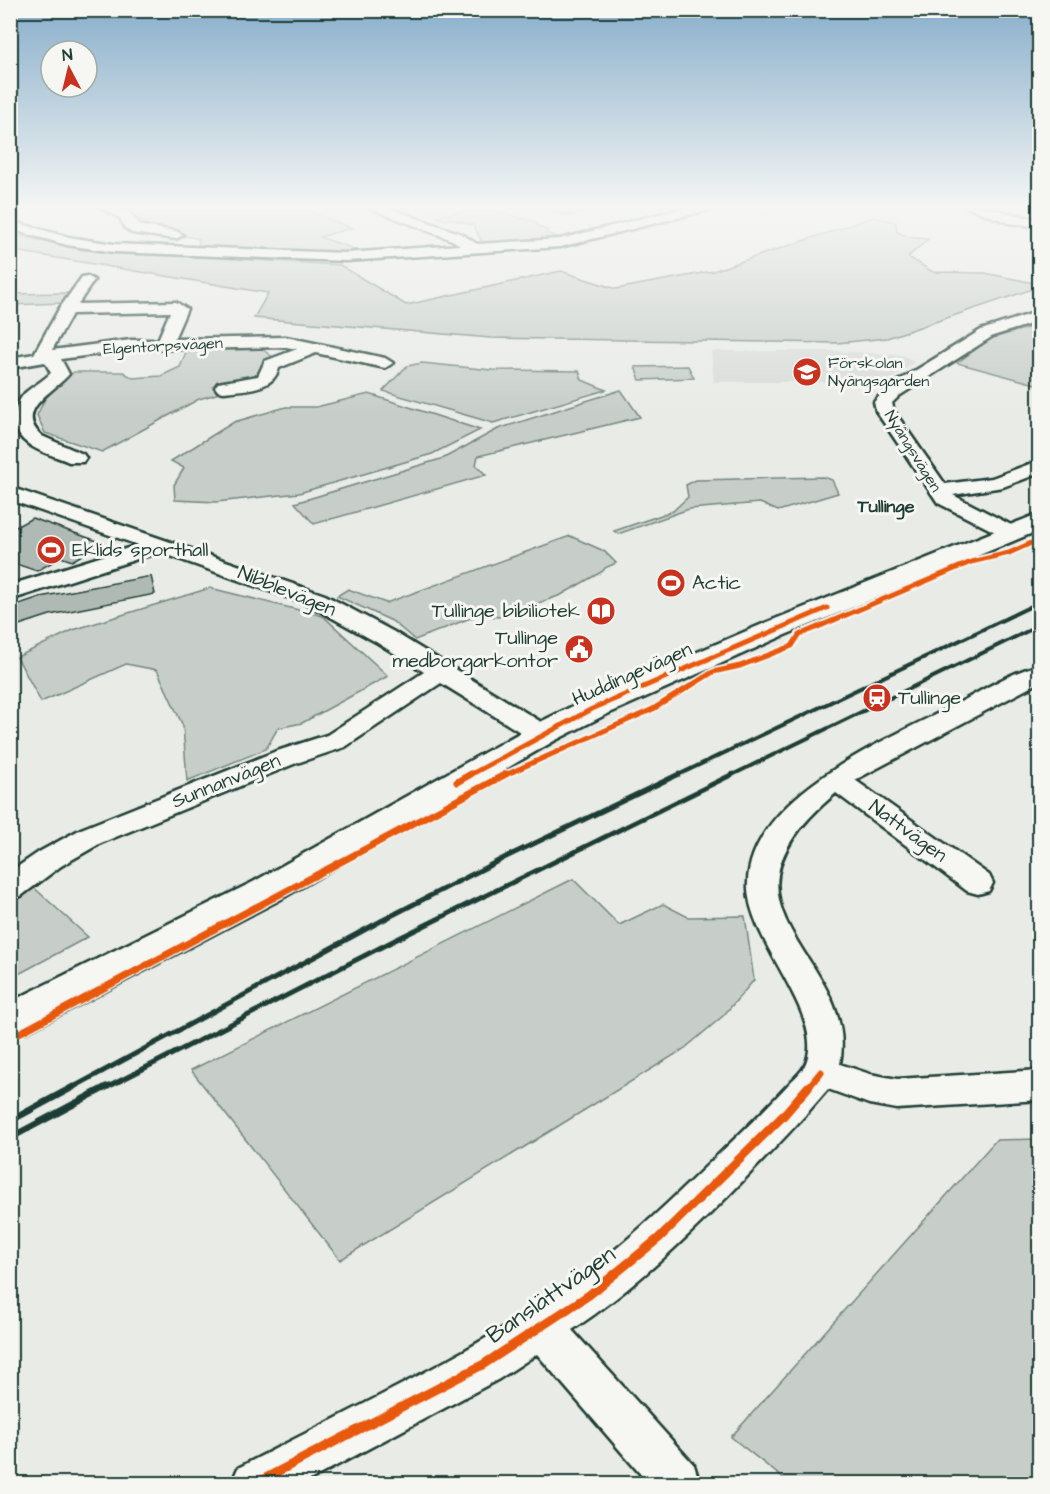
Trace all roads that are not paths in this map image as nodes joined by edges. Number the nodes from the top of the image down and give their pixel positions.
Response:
1 (87, 280) dead end
2 (67, 309) junction
3 (1040, 316) edge
4 (164, 344) junction
5 (315, 347) junction
6 (45, 357) junction
7 (10, 363) edge
8 (385, 363) dead end
9 (224, 387) dead end
10 (76, 458) dead end
11 (1040, 466) edge
12 (938, 491) junction
13 (10, 493) edge
14 (1040, 521) edge
15 (1009, 533) junction
16 (159, 545) junction
17 (10, 594) edge
18 (440, 672) junction
19 (1036, 678) edge
20 (542, 734) junction
21 (837, 780) junction
22 (978, 883) dead end
23 (10, 888) edge
24 (10, 1021) edge
25 (821, 1072) junction
26 (1040, 1085) edge
27 (542, 1328) junction
28 (678, 1481) dead end
29 (254, 1484) edge

1 - 2 street
2 - 4 street
2 - 6 street
3 - 12 street, Nyängsvägen
4 - 5 street, Elgentorpsvägen
4 - 6 street, Elgentorpsvägen
5 - 8 street, Elgentorpsvägen
5 - 9 street
6 - 7 street, Elgentorpsvägen
6 - 10 street
11 - 12 street
12 - 15 street, Nyängsvägen
13 - 16 street, Nibblevägen
14 - 15 main road, Huddingevägen
15 - 20 main road, Huddingevägen
16 - 17 street
16 - 18 street, Nibblevägen
18 - 20 street, Nibblevägen
18 - 23 street, Sunnanvägen
19 - 21 street
20 - 24 main road, Huddingevägen
21 - 22 street, Nattvägen
21 - 25 street
25 - 26 street
25 - 27 street, Banslättvägen
27 - 28 street, Banslättvägen
27 - 29 street, Banslättvägen

